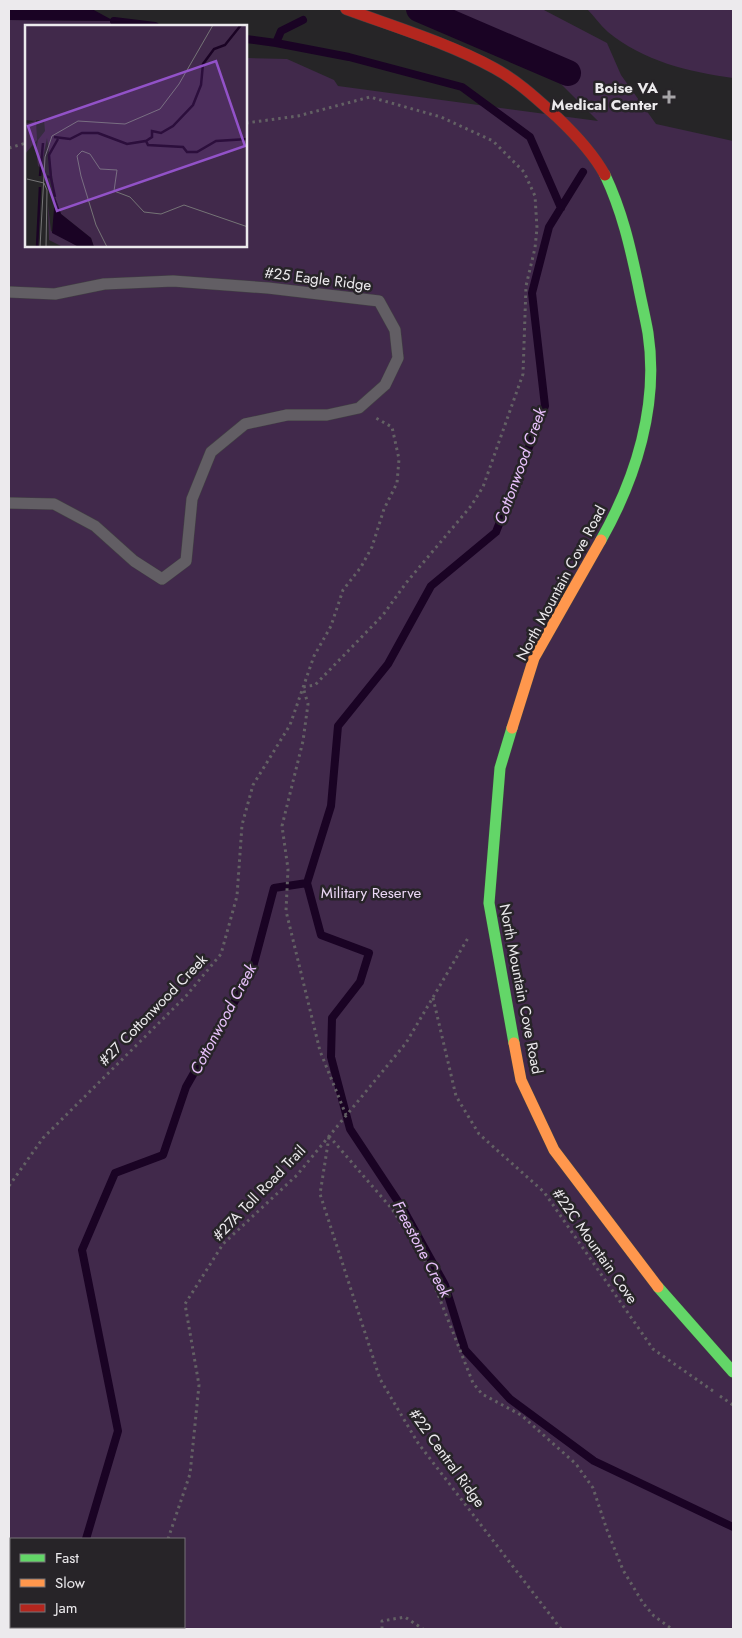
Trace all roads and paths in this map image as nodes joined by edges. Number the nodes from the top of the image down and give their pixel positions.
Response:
1 (346, 9) edge
2 (248, 123) edge
3 (25, 143) edge
4 (9, 148) edge
5 (9, 292) edge
6 (359, 408) junction
7 (9, 503) edge
8 (303, 687) junction
9 (489, 904) junction
10 (432, 998) junction
11 (346, 1115) junction
12 (329, 1136) junction
13 (9, 1186) edge
14 (733, 1372) edge
15 (733, 1405) edge
16 (168, 1538) edge
17 (382, 1629) edge
18 (423, 1629) edge
19 (561, 1629) edge
20 (672, 1629) edge

1 - 9 street, North Mountain Cove Road
2 - 8 path
3 - 4 path
5 - 6 lane, #25 Eagle Ridge
6 - 7 lane, #25 Eagle Ridge
6 - 8 path, #27 Cottonwood Creek
8 - 11 path
8 - 13 path, #27 Cottonwood Creek
9 - 10 path, #27A Toll Road Trail
9 - 14 street, North Mountain Cove Road
10 - 11 path, #27A Toll Road Trail
10 - 15 path, #22C Mountain Cove
11 - 12 path, #27A Toll Road Trail
12 - 16 path, #27A Toll Road Trail
12 - 19 path, #22 Central Ridge
12 - 20 path
17 - 18 path

